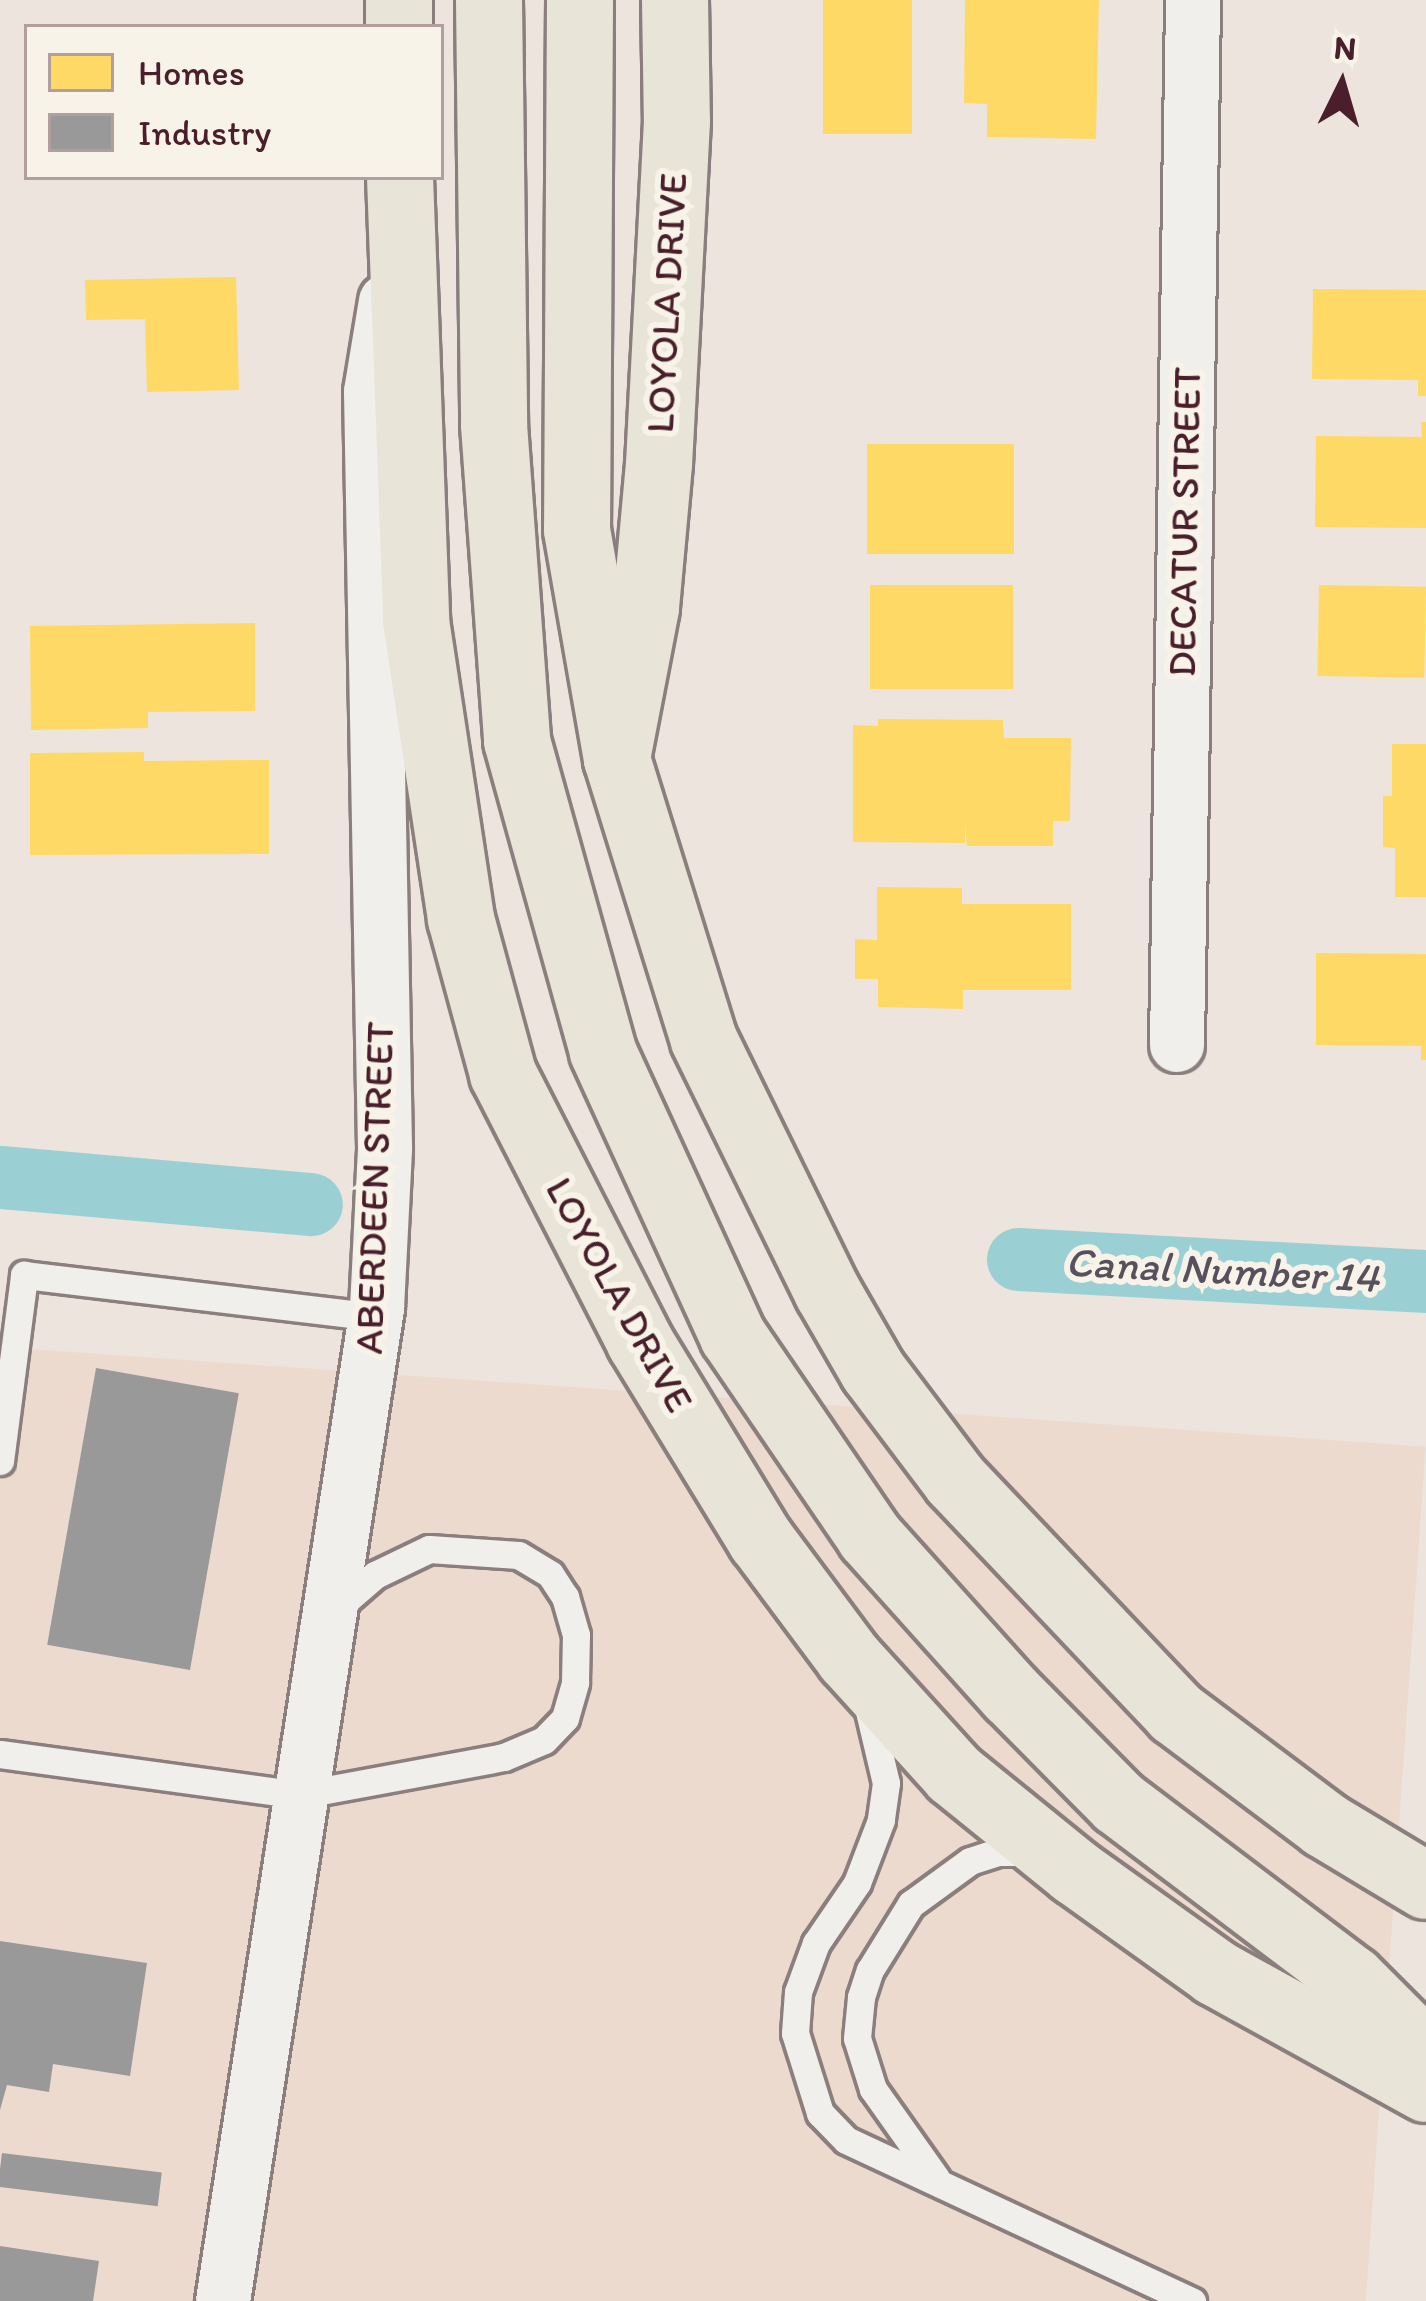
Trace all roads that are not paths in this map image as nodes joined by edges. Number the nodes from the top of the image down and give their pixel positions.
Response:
1 (489, 0) edge
2 (580, 0) edge
3 (675, 0) edge
4 (1193, 0) edge
5 (400, 193) edge
6 (616, 759) junction
7 (1177, 1045) dead end
8 (375, 1317) junction
9 (0, 1461) edge
10 (330, 1614) junction
11 (849, 1658) junction
12 (0, 1754) edge
13 (299, 1795) junction
14 (1056, 1857) junction
15 (1426, 1886) edge
16 (1426, 2053) edge
17 (1426, 2089) edge
18 (936, 2178) junction
19 (223, 2301) edge
20 (1192, 2301) edge

1 - 16 main road
2 - 6 main road
3 - 6 main road, LOYOLA DRIVE
4 - 7 street, DECATUR STREET
5 - 8 street, ABERDEEN STREET
5 - 11 main road, LOYOLA DRIVE
6 - 15 main road, LOYOLA DRIVE
8 - 9 lane
8 - 10 street, ABERDEEN STREET
10 - 13 street, ABERDEEN STREET
10 - 13 lane
11 - 14 main road, LOYOLA DRIVE
11 - 18 lane
12 - 13 lane
13 - 19 street, ABERDEEN STREET
14 - 17 main road, LOYOLA DRIVE
14 - 18 lane
18 - 20 lane

